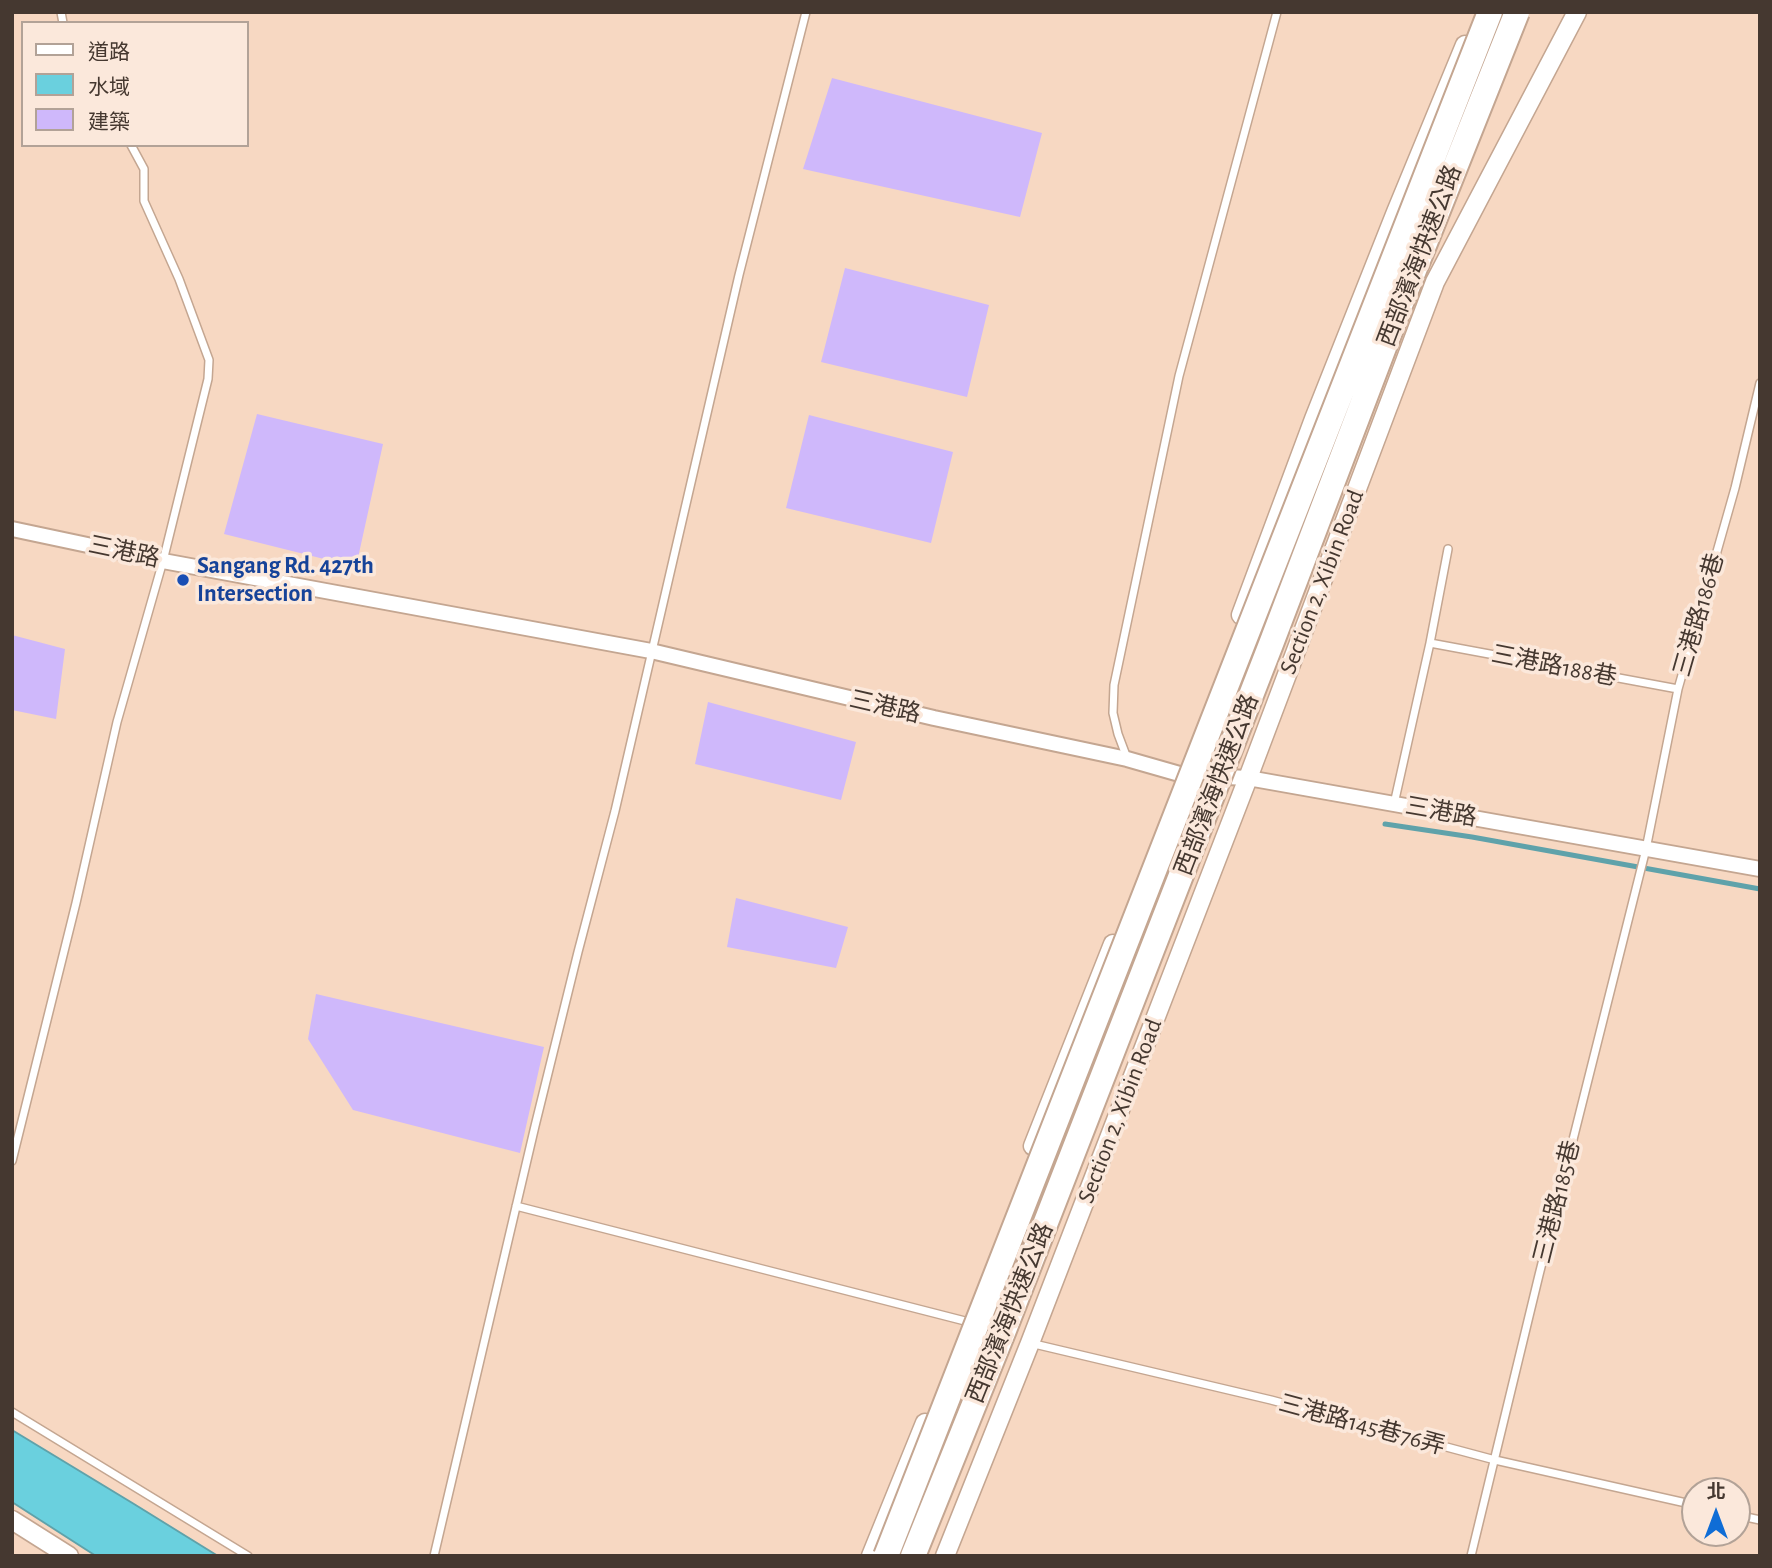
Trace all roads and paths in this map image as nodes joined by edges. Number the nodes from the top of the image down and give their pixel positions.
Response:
1 (806, 12) edge
2 (1277, 12) edge
3 (1478, 12) edge
4 (1490, 12) edge
5 (1517, 12) edge
6 (1577, 12) edge
7 (132, 147) edge
8 (1760, 383) edge
9 (12, 529) edge
10 (1448, 549) dead end
11 (163, 561) junction
12 (1430, 643) junction
13 (651, 651) junction
14 (1678, 689) junction
15 (1127, 759) junction
16 (1183, 775) junction
17 (1248, 778) junction
18 (1394, 804) junction
19 (1646, 849) junction
20 (1760, 869) edge
21 (12, 1161) edge
22 (516, 1206) junction
23 (965, 1321) junction
24 (1030, 1343) junction
25 (12, 1412) edge
26 (1495, 1460) junction
27 (1681, 1502) edge
28 (12, 1520) edge
29 (69, 1556) edge
30 (248, 1556) edge
31 (434, 1556) edge
32 (871, 1556) edge
33 (886, 1556) edge
34 (913, 1556) edge
35 (945, 1556) edge
36 (1471, 1556) edge

1 - 13 lane
2 - 15 lane
3 - 16 street
4 - 33 highway, 西部濱海快速公路, bridge
5 - 34 highway, 西部濱海快速公路, bridge
6 - 17 street, Section 2, Xibin Road
7 - 11 lane
8 - 14 lane, 三港路186巷
9 - 11 street, 三港路
10 - 12 lane
11 - 13 street, 三港路
11 - 21 lane
12 - 14 lane, 三港路188巷
12 - 18 lane
13 - 15 street, 三港路
13 - 22 lane
14 - 19 lane, 三港路186巷
15 - 16 street, 三港路
16 - 17 street, 三港路
16 - 23 street
17 - 18 street, 三港路
17 - 24 street, Section 2, Xibin Road
18 - 19 street, 三港路
19 - 20 street, 三港路
19 - 26 lane, 三港路185巷
22 - 23 lane
22 - 31 lane
23 - 24 street
23 - 32 street
24 - 26 lane, 三港路145巷76弄
24 - 35 street, Section 2, Xibin Road
25 - 30 lane
26 - 27 lane, 三港路145巷76弄
26 - 36 lane, 三港路185巷
28 - 29 street

